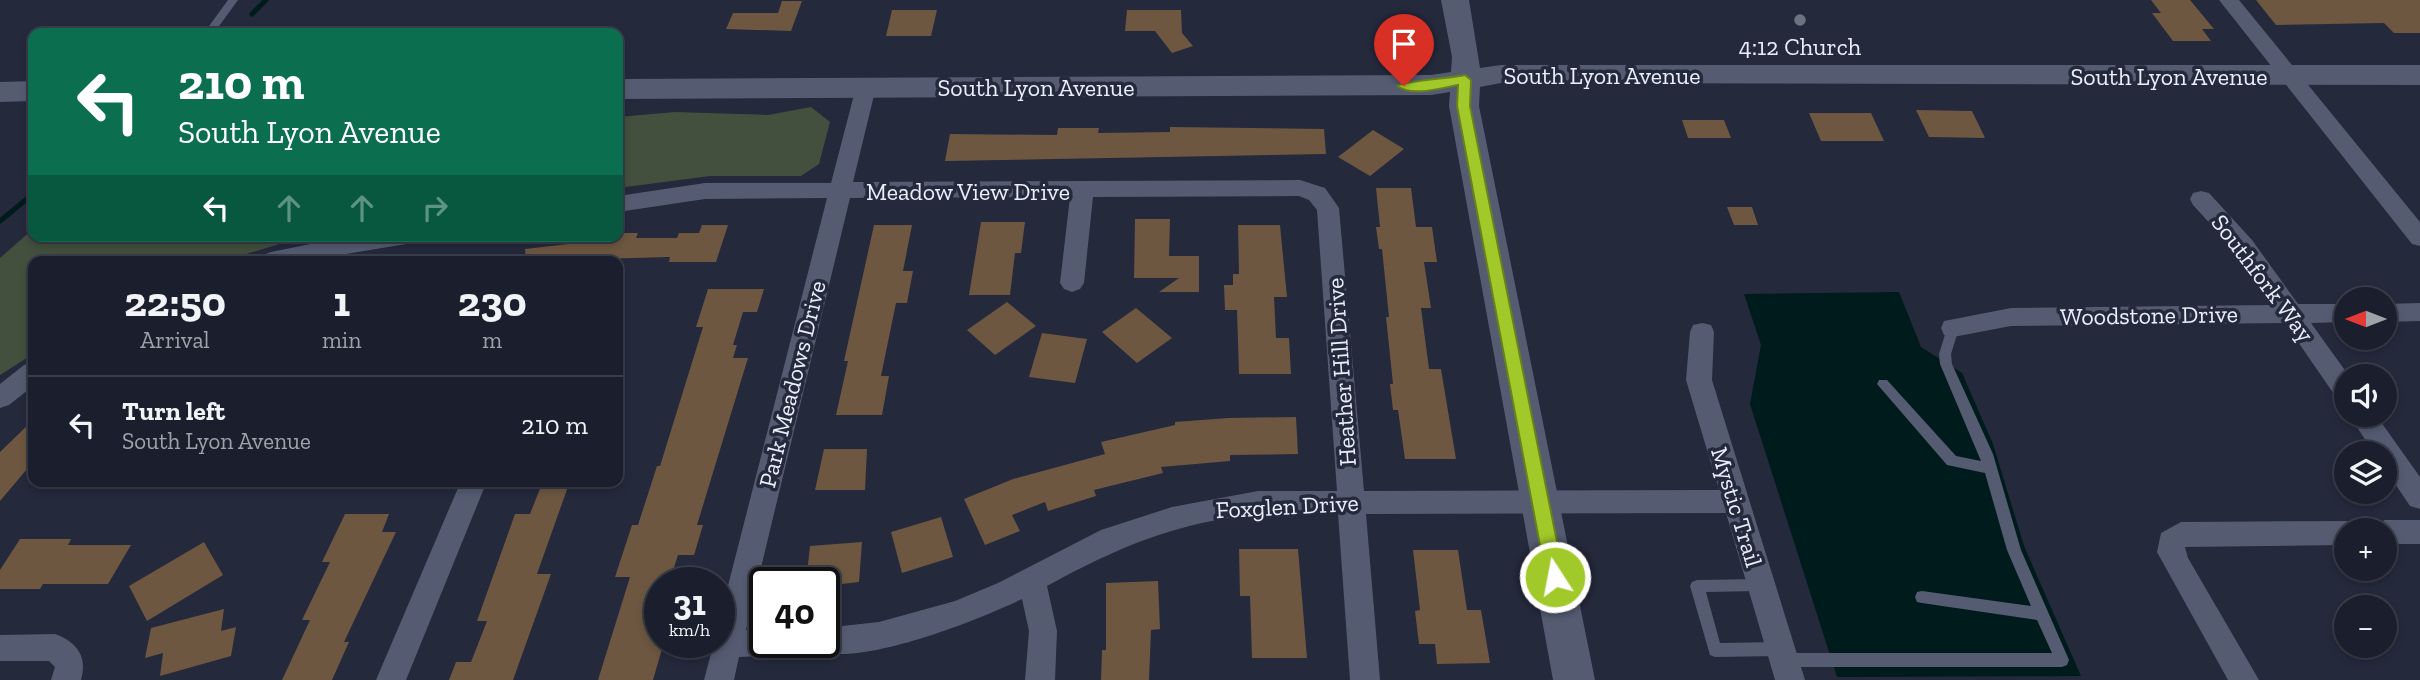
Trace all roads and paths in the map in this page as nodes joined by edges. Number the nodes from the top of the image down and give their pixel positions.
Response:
1 (233, 0) edge
2 (1454, 0) edge
3 (2229, 0) edge
4 (213, 28) edge
5 (2420, 75) edge
6 (2290, 77) junction
7 (1465, 80) junction
8 (866, 87) junction
9 (623, 89) edge
10 (0, 92) edge
11 (28, 92) edge
12 (840, 191) junction
13 (1082, 191) junction
14 (1317, 194) joint
15 (2201, 199) dead end
16 (623, 204) edge
17 (2420, 238) edge
18 (368, 242) edge
19 (290, 256) edge
20 (1072, 283) dead end
21 (2420, 312) edge
22 (2334, 313) edge
23 (2398, 313) edge
24 (2292, 314) junction
25 (1953, 328) joint
26 (1702, 332) dead end
27 (2334, 374) edge
28 (28, 376) edge
29 (1883, 384) dead end
30 (0, 398) edge
31 (2370, 427) edge
32 (1989, 468) junction
33 (471, 487) edge
34 (2420, 498) edge
35 (1540, 500) junction
36 (1734, 501) junction
37 (1350, 502) junction
38 (2397, 532) edge
39 (2420, 532) edge
40 (2334, 533) edge
41 (1032, 580) junction
42 (1760, 585) junction
43 (1922, 597) dead end
44 (2042, 614) junction
45 (735, 616) edge
46 (840, 639) edge
47 (0, 648) edge
48 (724, 658) edge
49 (1785, 663) edge
50 (68, 669) edge
51 (391, 680) edge
52 (719, 680) edge
53 (1040, 680) edge
54 (1365, 680) edge
55 (1574, 680) edge
56 (2244, 680) edge

1 - 4 lane
2 - 7 street
3 - 6 street
5 - 6 street, South Lyon Avenue
6 - 7 street, South Lyon Avenue
6 - 17 street
7 - 8 street, South Lyon Avenue
7 - 35 street
8 - 9 street, South Lyon Avenue
8 - 12 street, Park Meadows Drive
10 - 11 street
12 - 13 street, Meadow View Drive
12 - 16 street, Meadow View Drive
12 - 45 street, Park Meadows Drive
13 - 14 street, Meadow View Drive
13 - 20 street
14 - 37 street, Heather Hill Drive
15 - 24 street, Southfork Way
18 - 19 street
21 - 23 street
22 - 24 street, Woodstone Drive
24 - 25 street, Woodstone Drive
24 - 27 street, Southfork Way
25 - 32 lane
26 - 36 street, Mystic Trail
28 - 30 street
29 - 32 lane
31 - 34 street
32 - 44 lane
33 - 51 street
35 - 36 street, Foxglen Drive
35 - 37 street, Foxglen Drive
35 - 55 street
36 - 42 street, Mystic Trail
37 - 41 street, Foxglen Drive
37 - 54 street, Heather Hill Drive
38 - 39 street
40 - 56 street
41 - 46 street, Foxglen Drive
41 - 53 street
42 - 49 street, Mystic Trail
42 - 49 lane
43 - 44 lane
44 - 49 lane
47 - 50 street
48 - 52 street, Park Meadows Drive

